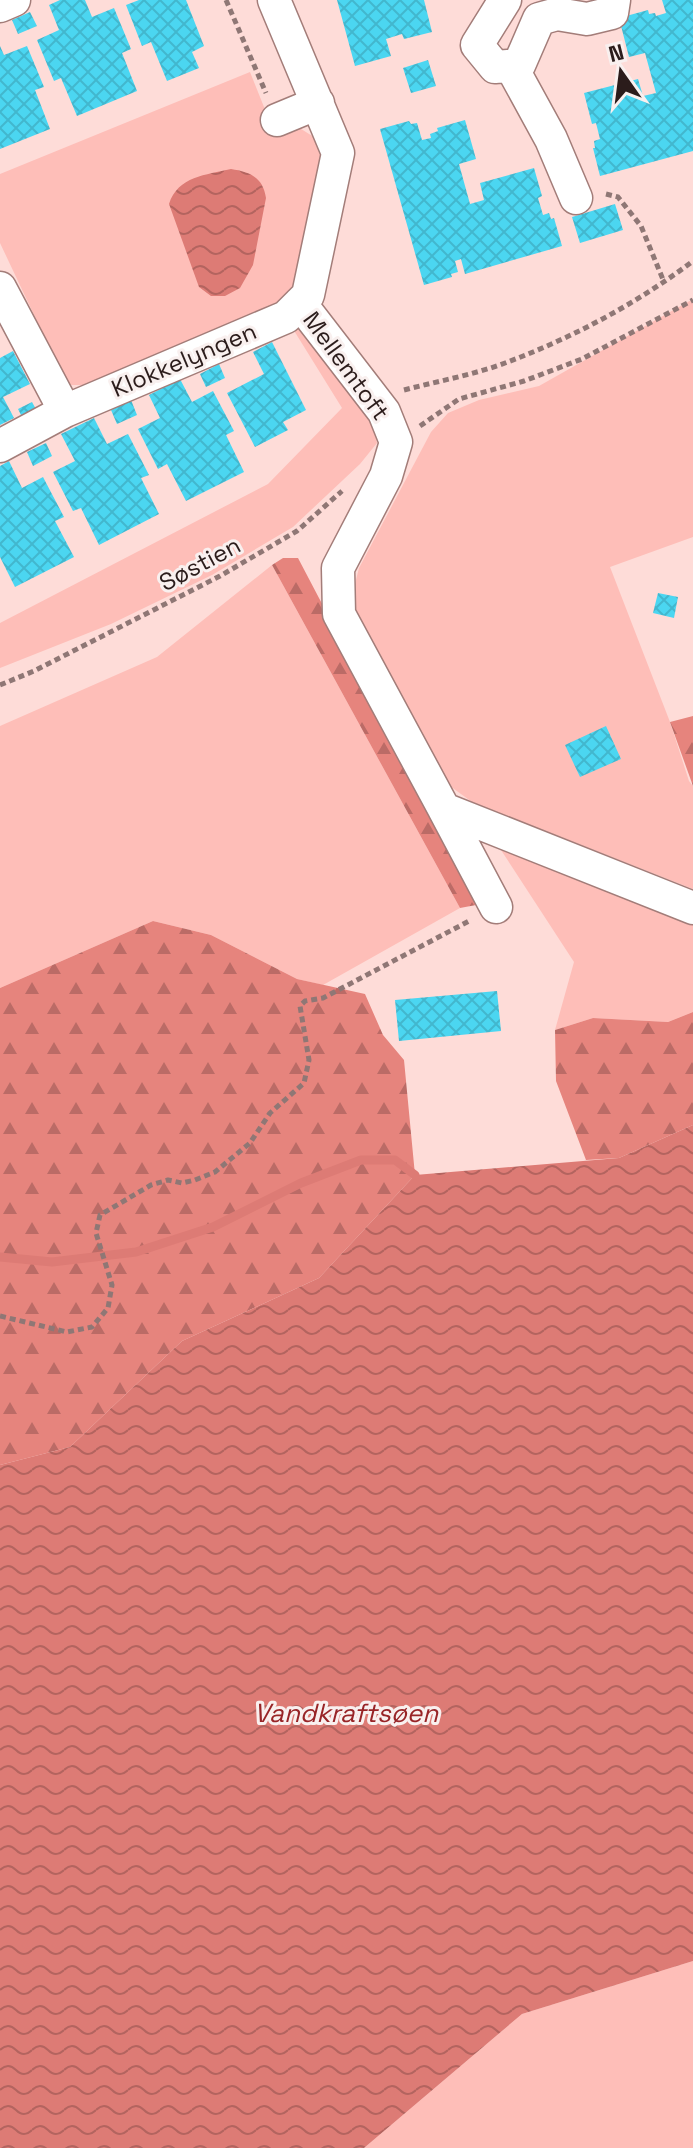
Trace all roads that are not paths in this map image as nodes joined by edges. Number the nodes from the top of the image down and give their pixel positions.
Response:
1 (14, 0) edge
2 (274, 0) edge
3 (505, 0) edge
4 (614, 0) edge
5 (0, 6) edge
6 (511, 66) junction
7 (318, 103) junction
8 (277, 120) road end
9 (576, 198) road end
10 (0, 288) edge
11 (300, 303) junction
12 (65, 411) junction
13 (0, 446) edge
14 (444, 809) junction
15 (496, 907) road end
16 (693, 908) edge

1 - 5 street
2 - 7 street, Mellemtoft
3 - 6 street
4 - 6 street
6 - 9 street
7 - 8 street
7 - 11 street, Mellemtoft
10 - 12 street
11 - 12 street, Klokkelyngen
11 - 14 street, Mellemtoft
12 - 13 street, Klokkelyngen
14 - 15 street, Mellemtoft
14 - 16 street

